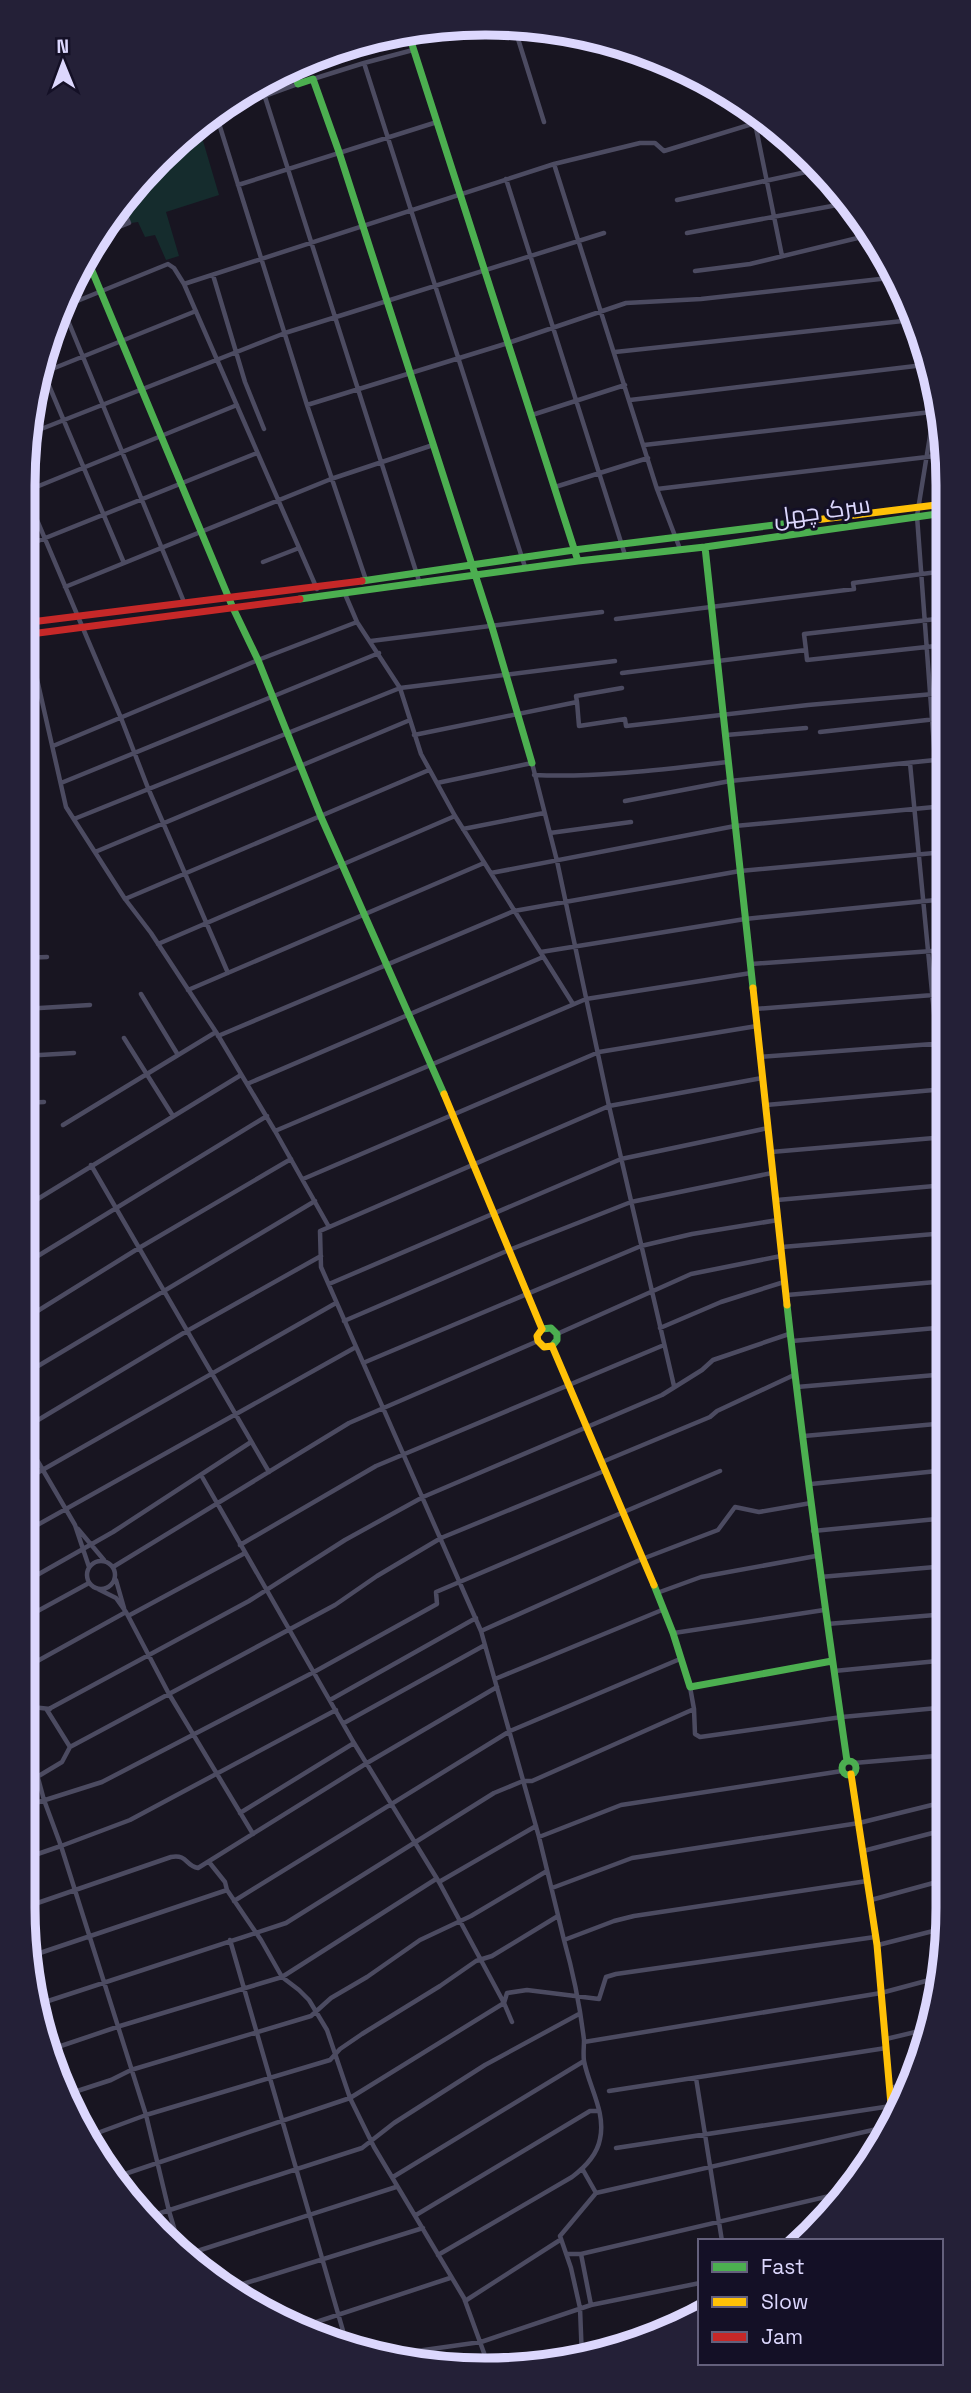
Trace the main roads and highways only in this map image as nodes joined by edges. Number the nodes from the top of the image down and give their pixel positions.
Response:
1 (411, 42) edge
2 (295, 77) edge
3 (91, 268) edge
4 (936, 506) edge
5 (917, 512) junction
6 (936, 513) edge
7 (705, 547) junction
8 (574, 550) junction
9 (578, 561) junction
10 (470, 565) junction
11 (474, 576) junction
12 (229, 598) junction
13 (233, 608) junction
14 (35, 621) edge
15 (35, 633) edge
16 (532, 763) road end
17 (542, 1329) junction
18 (552, 1346) junction
19 (832, 1661) junction
20 (851, 1762) junction
21 (850, 1774) junction
22 (891, 2105) edge

1 - 8 main road
2 - 10 main road
3 - 12 main road
4 - 5 main road
5 - 6 main road, سرک چهل
5 - 7 main road, سرک چهل
5 - 8 main road
7 - 9 main road, سرک چهل
7 - 19 main road
8 - 9 main road
8 - 10 main road
9 - 11 main road, سرک چهل
10 - 11 main road
10 - 12 main road
11 - 13 main road, سرک چهل
11 - 16 main road
12 - 13 main road
12 - 14 main road
13 - 15 main road, سرک چهل
13 - 17 main road
17 - 18 main road
17 - 18 main road
18 - 19 main road
19 - 20 main road
20 - 21 main road
20 - 21 main road
21 - 22 main road

